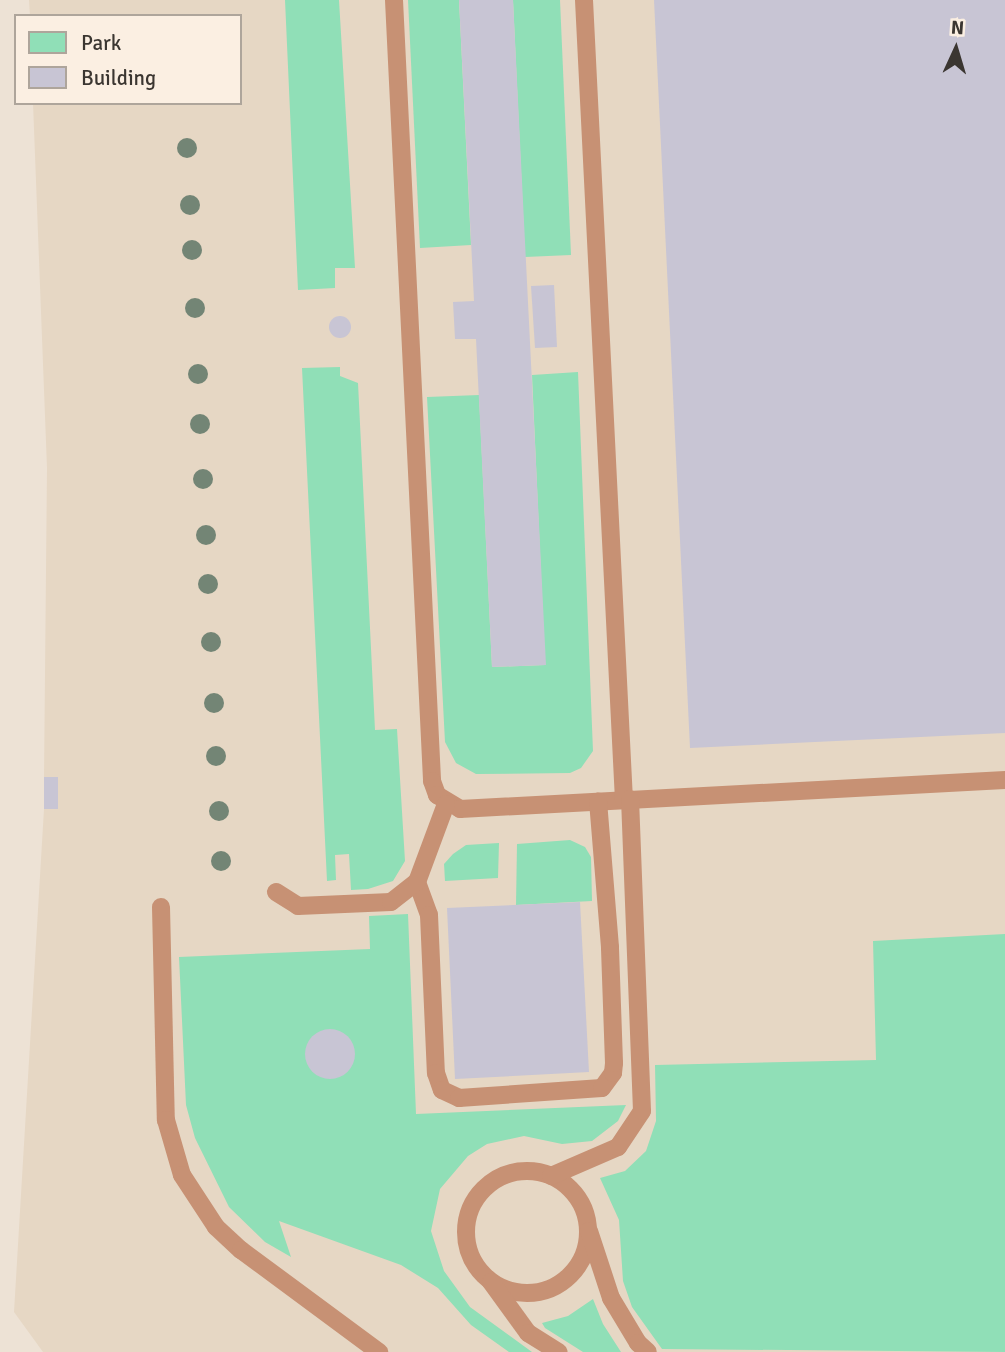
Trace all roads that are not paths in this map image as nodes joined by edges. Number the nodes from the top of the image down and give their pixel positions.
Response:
1 (394, 0) edge
2 (584, 0) edge
3 (1005, 780) edge
4 (627, 800) junction
5 (598, 801) junction
6 (446, 804) junction
7 (417, 882) junction
8 (276, 892) dead end
9 (161, 907) dead end
10 (551, 1176) junction
11 (588, 1229) junction
12 (489, 1279) junction
13 (379, 1352) edge
14 (559, 1352) edge
15 (648, 1352) edge

1 - 6 lane
2 - 4 lane
3 - 4 lane
4 - 5 lane
4 - 10 lane
5 - 6 lane
5 - 7 lane
6 - 7 lane
7 - 8 lane
9 - 13 lane
10 - 11 lane
10 - 12 lane
11 - 12 lane
11 - 15 lane
12 - 14 lane

